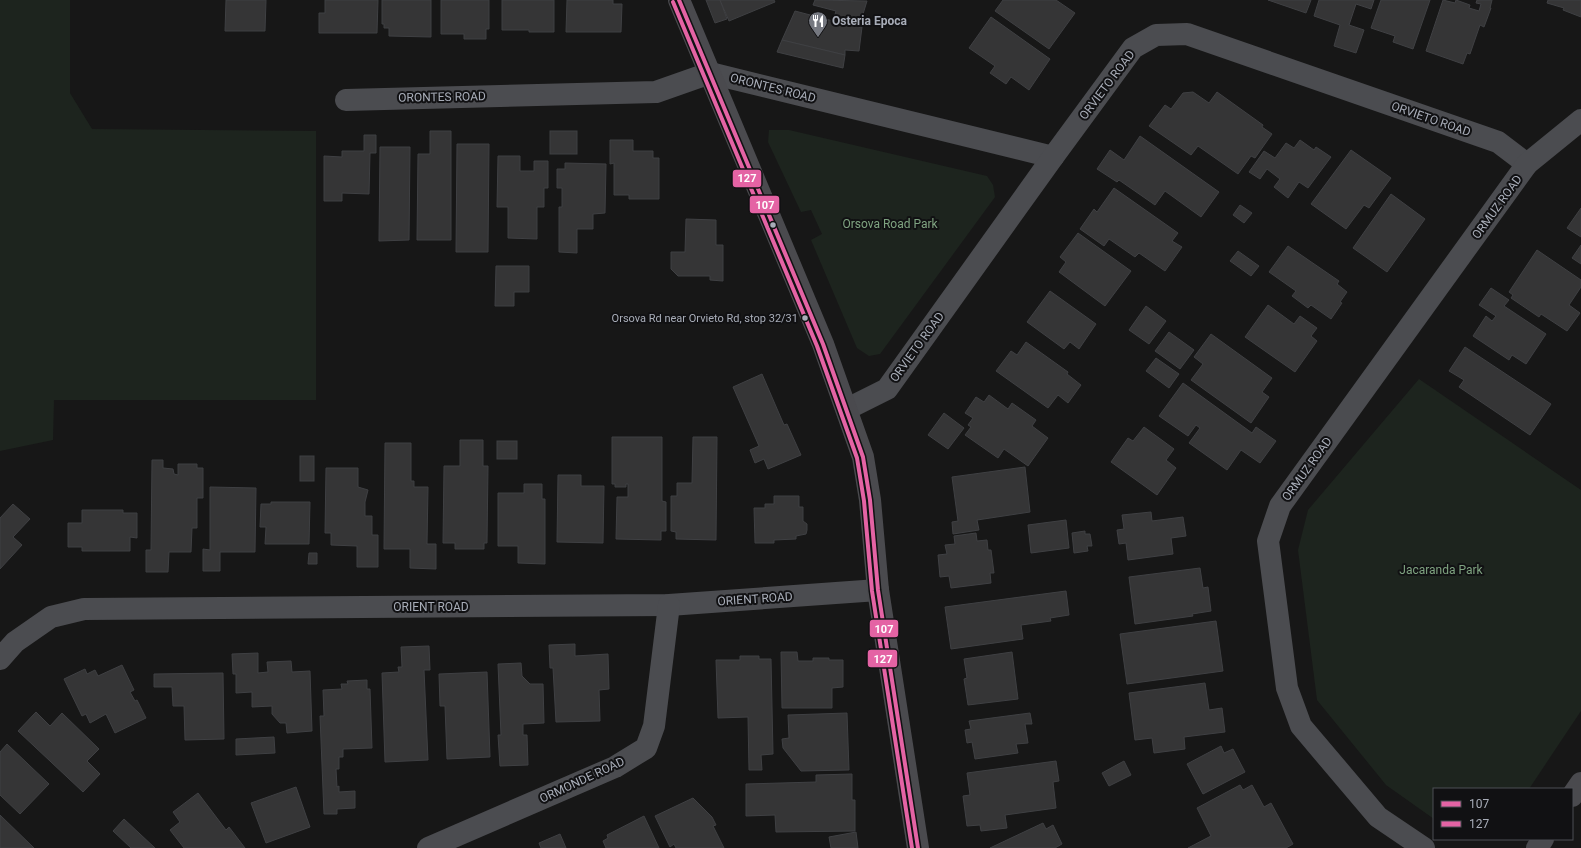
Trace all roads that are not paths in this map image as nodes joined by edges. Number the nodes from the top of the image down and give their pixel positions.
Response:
1 (679, 0) edge
2 (710, 73) junction
3 (346, 100) dead end
4 (1581, 120) edge
5 (1053, 157) junction
6 (1527, 164) junction
7 (847, 409) junction
8 (878, 590) junction
9 (669, 605) junction
10 (0, 659) edge
11 (1581, 783) edge
12 (1573, 795) edge
13 (428, 848) edge
14 (918, 848) edge
15 (1424, 848) edge

1 - 2 street
2 - 3 street, ORONTES ROAD
2 - 5 street, ORONTES ROAD
2 - 7 street
4 - 6 street, ORMUZ ROAD
5 - 6 street, ORVIETO ROAD
5 - 7 street, ORVIETO ROAD
6 - 15 street, ORMUZ ROAD
7 - 8 street
8 - 9 street, ORIENT ROAD
8 - 14 street
9 - 10 street, ORIENT ROAD
9 - 13 street, ORMONDE ROAD
11 - 12 street

